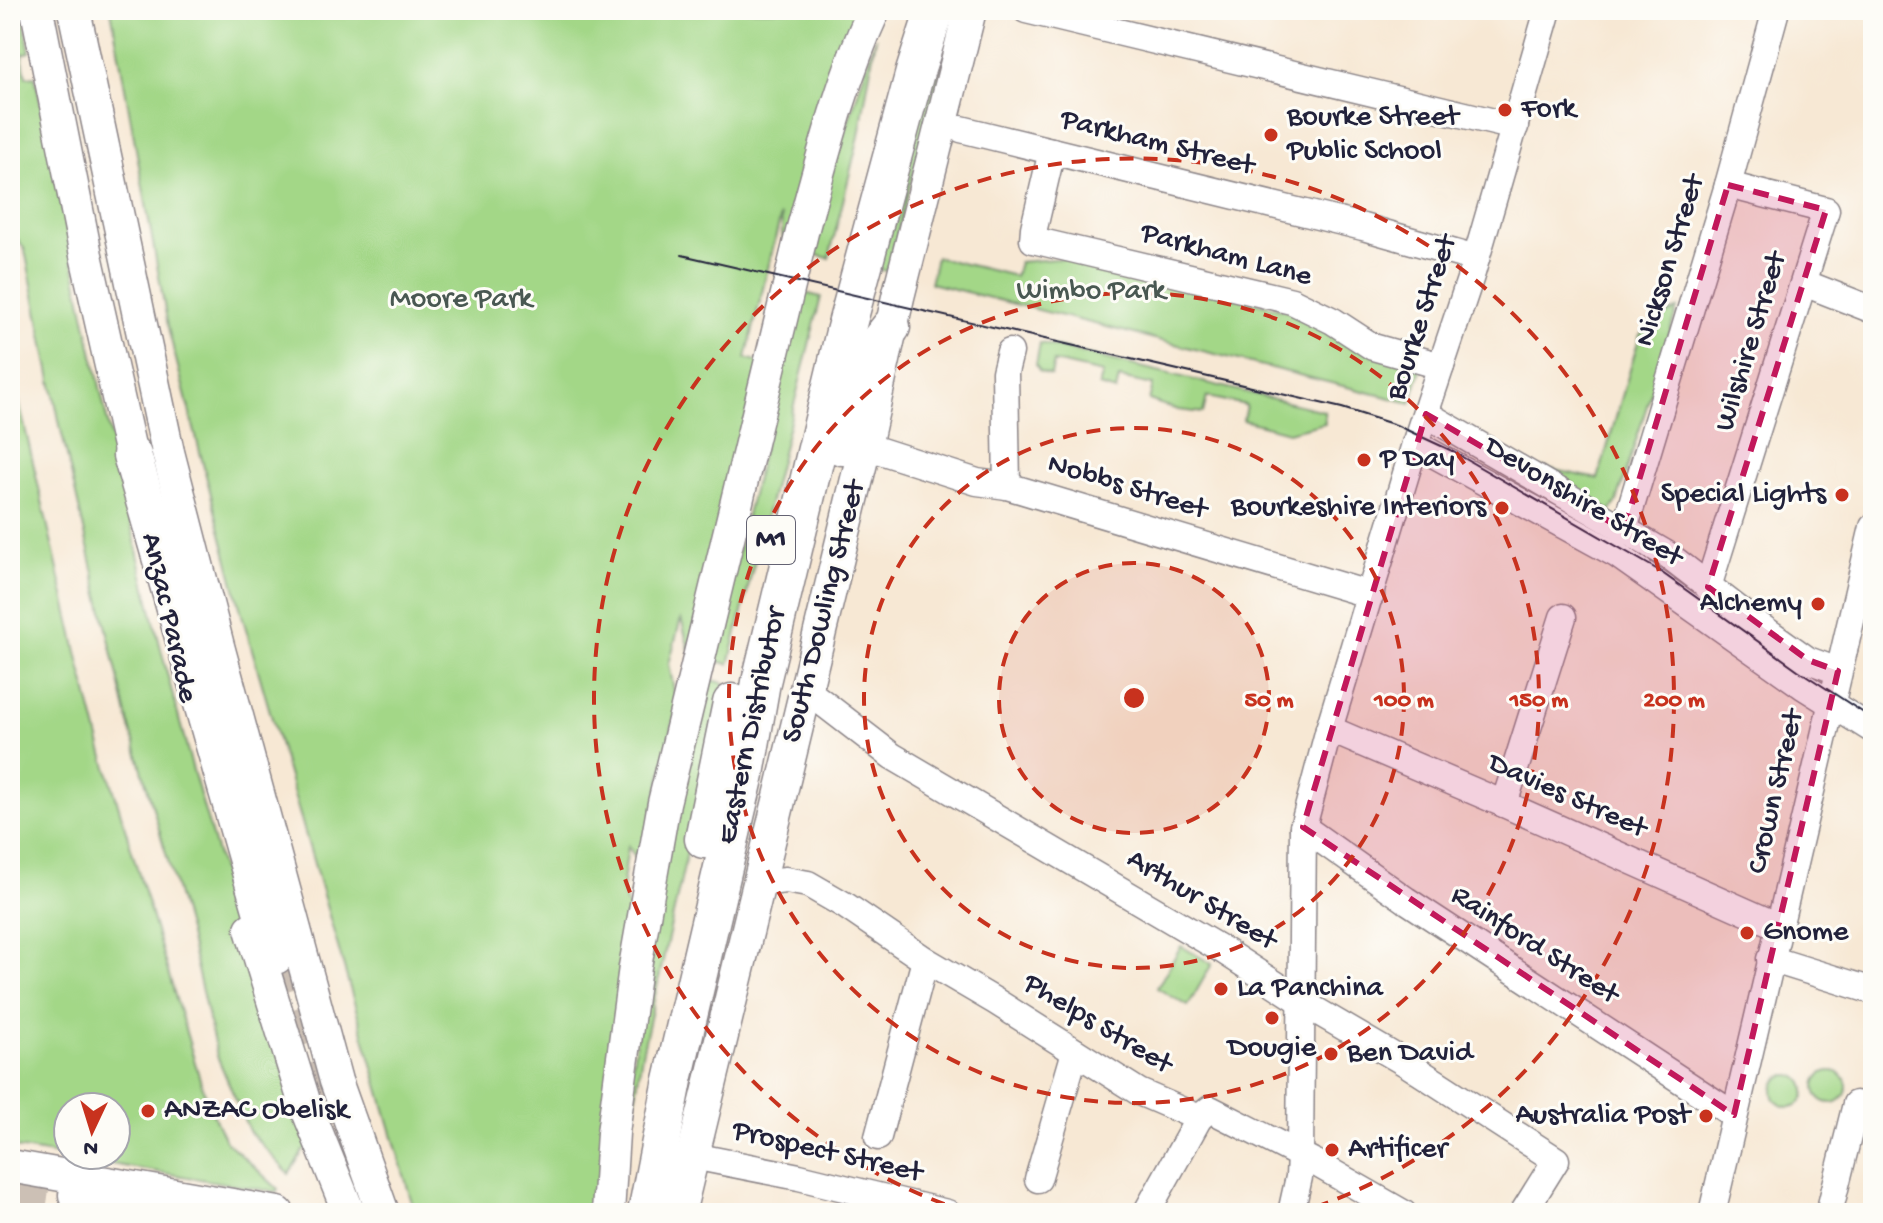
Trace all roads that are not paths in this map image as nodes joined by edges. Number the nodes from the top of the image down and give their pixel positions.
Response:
1 (37, 10) edge
2 (74, 10) edge
3 (874, 10) edge
4 (910, 10) edge
5 (935, 10) edge
6 (970, 10) edge
7 (1026, 10) edge
8 (1548, 10) edge
9 (1776, 10) edge
10 (1515, 127) junction
11 (961, 129) dead end
12 (1052, 151) junction
13 (1728, 185) junction
14 (1476, 259) junction
15 (1804, 283) junction
16 (1873, 310) edge
17 (891, 327) junction
18 (1010, 352) dead end
19 (1441, 366) junction
20 (1426, 414) junction
21 (1415, 444) junction
22 (865, 446) junction
23 (132, 455) junction
24 (1007, 486) junction
25 (1873, 527) edge
26 (1624, 530) junction
27 (1708, 587) junction
28 (1371, 595) junction
29 (1563, 617) dead end
30 (1838, 671) junction
31 (814, 696) dead end
32 (1831, 704) junction
33 (1329, 729) junction
34 (1873, 730) edge
35 (745, 774) junction
36 (1504, 804) junction
37 (1303, 827) junction
38 (759, 883) junction
39 (1778, 926) junction
40 (275, 955) tunnel mouth
41 (1770, 959) junction
42 (925, 960) junction
43 (1873, 991) edge
44 (1300, 1000) junction
45 (1075, 1052) junction
46 (654, 1076) dead end
47 (1864, 1106) edge
48 (1734, 1115) junction
49 (1199, 1118) junction
50 (878, 1137) dead end
51 (1300, 1155) junction
52 (693, 1156) junction
53 (10, 1166) edge
54 (1038, 1179) dead end
55 (10, 1180) edge
56 (129, 1213) edge
57 (278, 1213) edge
58 (349, 1213) edge
59 (383, 1213) edge
60 (608, 1213) edge
61 (647, 1213) edge
62 (679, 1213) edge
63 (945, 1213) edge
64 (1146, 1213) edge
65 (1291, 1213) edge
66 (1403, 1213) edge
67 (1523, 1213) edge
68 (1712, 1213) edge
69 (1829, 1213) edge

1 - 23 main road, Anzac Parade
2 - 59 main road, Anzac Parade
3 - 60 main road
4 - 46 highway, Eastern Distributor / M1
5 - 35 highway, Eastern Distributor / M1
6 - 17 main road, South Dowling Street
7 - 10 street
8 - 10 street, Bourke Street
9 - 13 street, Nickson Street
10 - 14 street, Bourke Street
11 - 12 street, Parkham Street
12 - 14 street, Parkham Street
12 - 19 street, Parkham Lane
13 - 15 street, Wilshire Street
13 - 26 street, Nickson Street
14 - 19 street, Bourke Street
15 - 16 street
15 - 27 street, Wilshire Street
17 - 22 main road, South Dowling Street
17 - 35 highway, M1
18 - 24 street
19 - 20 street, Bourke Street
20 - 21 street, Bourke Street
20 - 26 street, Devonshire Street
21 - 28 street, Bourke Street
21 - 32 street, Devonshire Street
22 - 24 street, Nobbs Street
22 - 38 main road, South Dowling Street
23 - 40 highway
23 - 58 main road, Anzac Parade
24 - 28 street, Nobbs Street
25 - 30 street, Crown Street
26 - 27 street, Devonshire Street
27 - 30 street, Devonshire Street
28 - 33 street, Bourke Street
29 - 36 street
30 - 32 street, Crown Street
31 - 44 street, Arthur Street
32 - 34 street, Devonshire Street
32 - 39 street, Crown Street
33 - 36 street, Davies Street
33 - 37 street, Bourke Street
35 - 61 highway, Eastern Distributor / M1
36 - 39 street, Davies Street
37 - 44 street, Bourke Street
37 - 48 street, Rainford Street
38 - 42 street, Phelps Street
38 - 52 main road, South Dowling Street
39 - 41 street, Crown Street
41 - 43 street
41 - 48 street, Crown Street
42 - 45 street, Phelps Street
42 - 50 street
44 - 51 street, Bourke Street
44 - 67 street, Arthur Street
45 - 49 street, Phelps Street
45 - 54 street
47 - 69 street
48 - 68 street, Crown Street
49 - 51 street, Phelps Street
49 - 64 street
51 - 65 street, Bourke Street
51 - 66 street, Phelps Street
52 - 62 main road, South Dowling Street
52 - 63 street, Prospect Street
53 - 57 main road
55 - 56 main road

